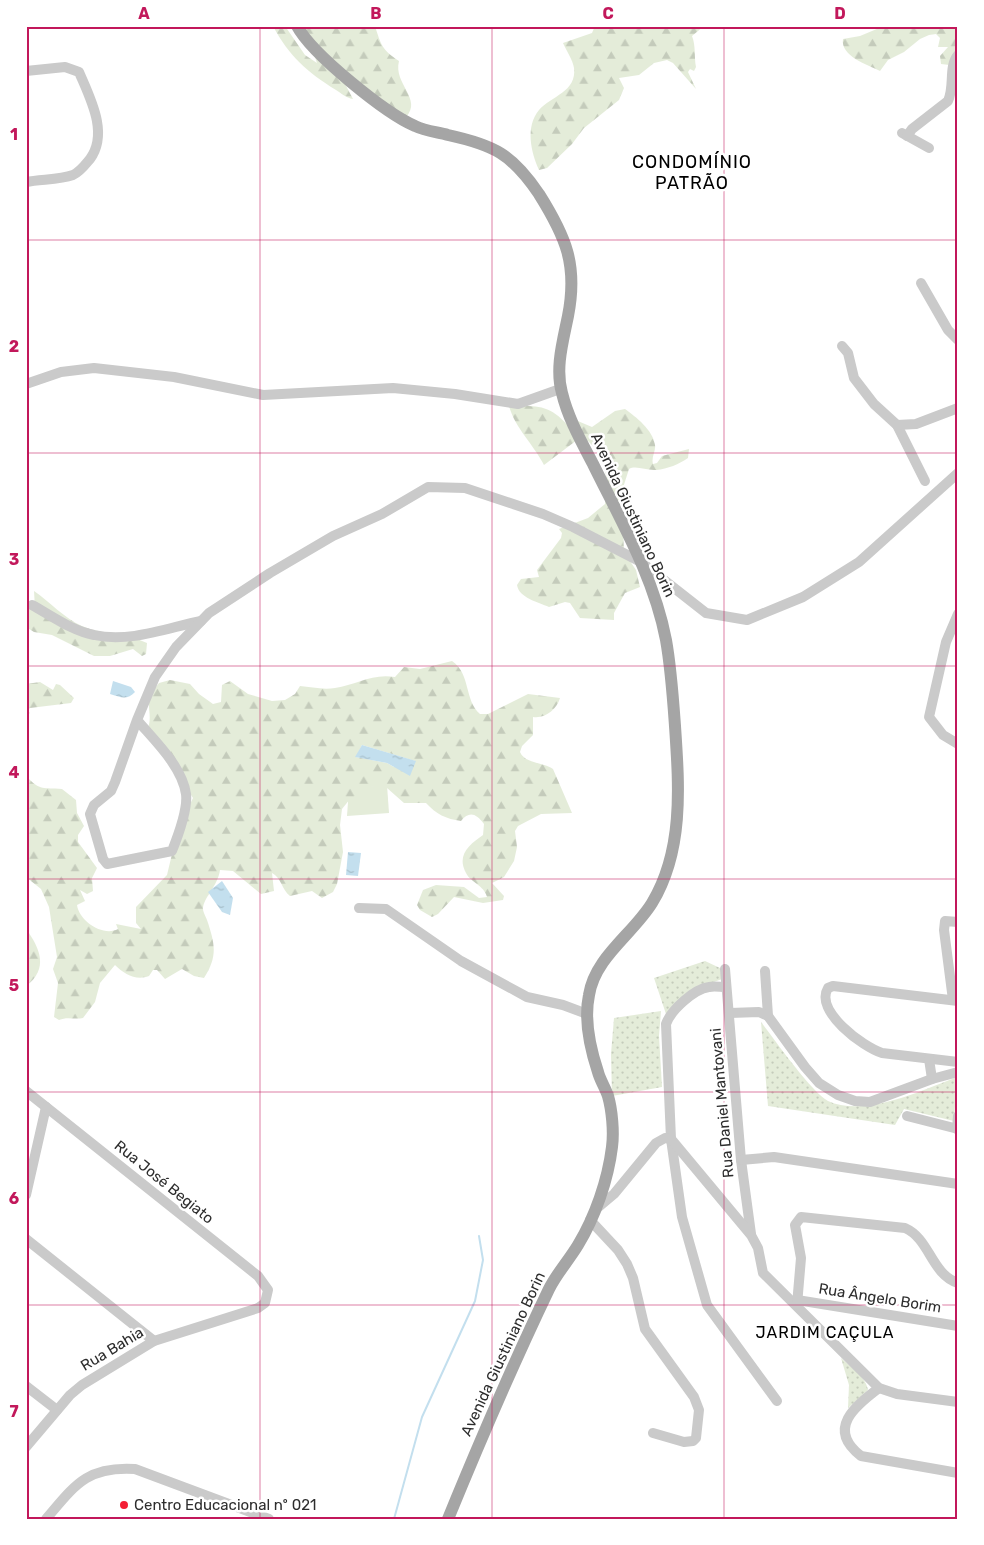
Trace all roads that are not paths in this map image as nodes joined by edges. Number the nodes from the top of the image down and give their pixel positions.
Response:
1 (297, 26) edge
2 (958, 55) edge
3 (26, 71) edge
4 (929, 148) dead end
5 (26, 182) edge
6 (921, 283) dead end
7 (958, 340) edge
8 (842, 346) dead end
9 (26, 384) edge
10 (560, 389) junction
11 (958, 408) edge
12 (916, 424) junction
13 (897, 425) junction
14 (905, 438) junction
15 (958, 473) edge
16 (925, 481) dead end
17 (641, 562) junction
18 (32, 605) dead end
19 (958, 614) edge
20 (202, 621) junction
21 (170, 628) junction
22 (176, 647) junction
23 (137, 720) junction
24 (958, 744) edge
25 (360, 908) dead end
26 (958, 922) edge
27 (725, 969) dead end
28 (765, 971) dead end
29 (725, 987) junction
30 (956, 1001) edge
31 (730, 1013) junction
32 (587, 1014) junction
33 (768, 1016) junction
34 (929, 1059) junction
35 (958, 1062) edge
36 (958, 1072) edge
37 (932, 1079) junction
38 (26, 1092) edge
39 (46, 1107) junction
40 (906, 1116) dead end
41 (958, 1116) edge
42 (957, 1129) edge
43 (671, 1139) junction
44 (741, 1160) junction
45 (958, 1184) edge
46 (601, 1192) junction
47 (614, 1194) junction
48 (26, 1195) edge
49 (590, 1221) junction
50 (751, 1235) junction
51 (26, 1239) edge
52 (958, 1283) edge
53 (797, 1302) junction
54 (265, 1303) joint
55 (957, 1326) edge
56 (154, 1341) junction
57 (26, 1386) edge
58 (879, 1388) junction
59 (777, 1400) dead end
60 (958, 1402) edge
61 (57, 1410) junction
62 (653, 1433) dead end
63 (26, 1447) edge
64 (958, 1473) edge
65 (46, 1519) edge
66 (269, 1519) edge
67 (448, 1519) edge

1 - 10 main road, Avenida Giustiniano Borin
2 - 4 street
3 - 5 street
6 - 7 street
8 - 13 street
9 - 10 street
10 - 17 main road, Avenida Giustiniano Borin
11 - 12 street
12 - 13 street
12 - 14 street
13 - 14 street
14 - 16 street
15 - 17 street
17 - 20 street
17 - 32 main road, Avenida Giustiniano Borin
18 - 21 street
19 - 24 street
20 - 21 street
20 - 22 street
21 - 22 street
22 - 23 street
23 - 23 street
25 - 32 street
26 - 30 street
27 - 29 street, Rua Daniel Mantovani
28 - 33 street
29 - 31 street, Rua Daniel Mantovani
29 - 43 street
30 - 34 street
31 - 33 street
31 - 44 street, Rua Daniel Mantovani
32 - 46 main road, Avenida Giustiniano Borin
33 - 37 street
34 - 35 street
34 - 37 street
36 - 37 street
38 - 39 street, Rua José Begiato
39 - 48 street
39 - 54 street, Rua José Begiato
40 - 42 street
41 - 42 street
43 - 47 street
43 - 50 street
43 - 59 street
44 - 45 street
44 - 50 street, Rua Daniel Mantovani
46 - 47 street
46 - 49 main road, Avenida Giustiniano Borin
47 - 49 street
49 - 62 street
49 - 67 main road, Avenida Giustiniano Borin
50 - 53 street
51 - 56 street
52 - 53 street
53 - 55 street, Rua Ângelo Borim
53 - 58 street
54 - 56 street, Rua Bahia
56 - 61 street, Rua Bahia
57 - 61 street
58 - 60 street
58 - 64 street
61 - 63 street, Rua Bahia
65 - 66 street

